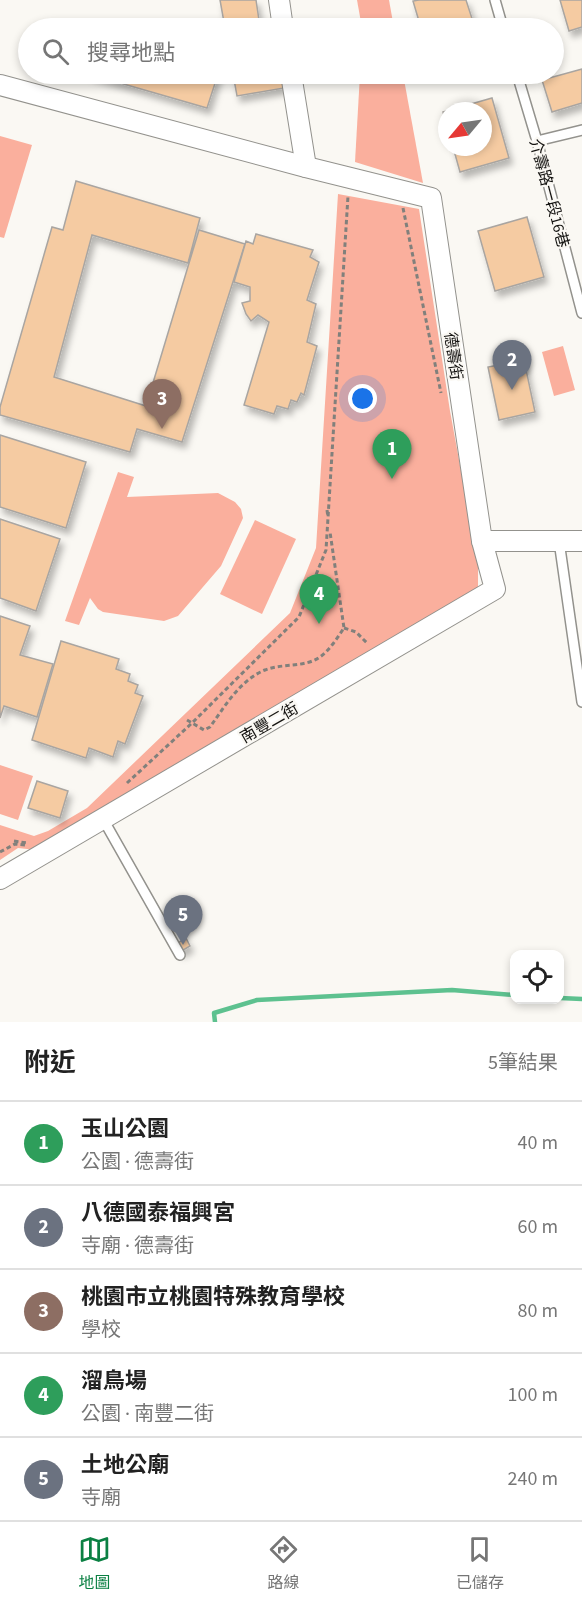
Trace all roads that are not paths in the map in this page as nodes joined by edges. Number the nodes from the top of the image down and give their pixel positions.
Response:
1 (279, 0) edge
2 (495, 0) edge
3 (282, 18) edge
4 (500, 18) edge
5 (293, 84) edge
6 (520, 84) edge
7 (0, 85) edge
8 (582, 130) edge
9 (537, 141) junction
10 (306, 167) junction
11 (582, 313) edge
12 (482, 541) junction
13 (559, 541) junction
14 (582, 542) edge
15 (582, 702) edge
16 (103, 819) junction
17 (0, 879) edge
18 (180, 955) dead end

1 - 3 street
2 - 4 lane
5 - 10 street
6 - 9 lane, 介壽路一段16巷
7 - 10 street, 德壽街
8 - 9 lane
9 - 11 lane, 介壽路一段16巷
10 - 12 street, 德壽街
12 - 13 street
12 - 16 street, 南豐二街
13 - 14 street
13 - 15 lane
16 - 17 street, 南豐二街
16 - 18 lane

